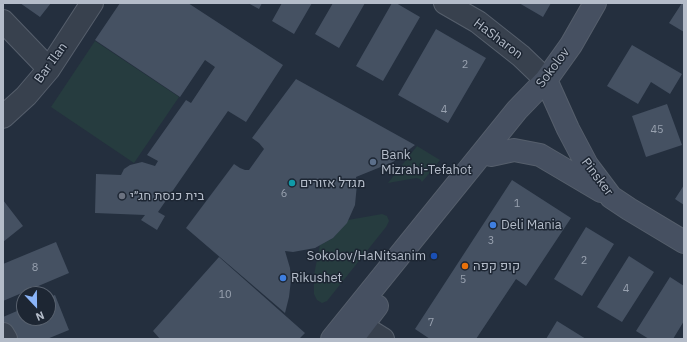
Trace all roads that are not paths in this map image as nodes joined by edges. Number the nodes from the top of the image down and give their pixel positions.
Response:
1 (92, 3) edge
2 (445, 3) edge
3 (595, 3) edge
4 (3, 22) edge
5 (49, 69) junction
6 (548, 85) junction
7 (3, 117) edge
8 (492, 155) junction
9 (611, 197) junction
10 (684, 242) edge
11 (3, 334) edge
12 (346, 334) edge
13 (6, 339) edge
14 (383, 339) edge

1 - 5 street, Bar Ilan
2 - 6 street, HaSharon
3 - 6 street, Sokolov
4 - 5 street
5 - 7 street, Bar Ilan
6 - 8 street, Sokolov
6 - 9 street, Pinsker
6 - 12 street, Sokolov
8 - 9 street
8 - 12 street, Sokolov
9 - 10 street, Pinsker
11 - 13 street
12 - 14 street

